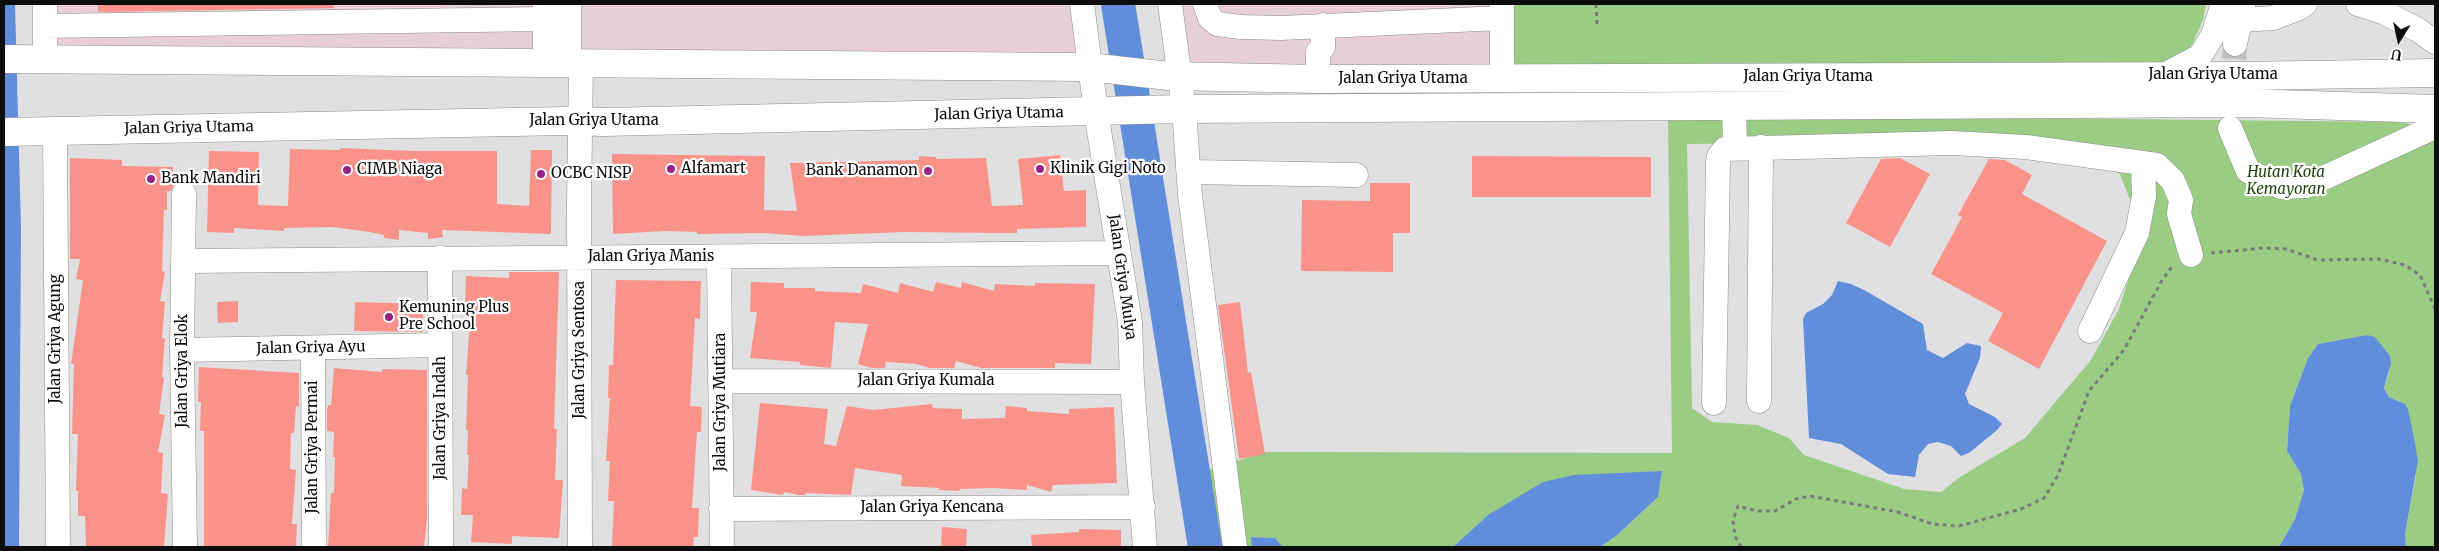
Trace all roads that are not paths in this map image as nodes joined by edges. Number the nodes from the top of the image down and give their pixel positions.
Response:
1 (569, 4) edge
2 (1082, 4) edge
3 (1170, 4) edge
4 (1206, 4) edge
5 (2223, 4) edge
6 (2305, 4) edge
7 (2358, 4) edge
8 (545, 11) edge
9 (1502, 11) edge
10 (2242, 12) edge
11 (45, 15) edge
12 (1323, 36) junction
13 (2435, 42) edge
14 (2235, 44) tunnel mouth
15 (23, 59) edge
16 (565, 63) junction
17 (1097, 69) junction
18 (2435, 73) edge
19 (1175, 76) junction
20 (2162, 76) junction
21 (1502, 78) junction
22 (1325, 79) junction
23 (1734, 104) junction
24 (1180, 109) junction
25 (2435, 109) edge
26 (1102, 111) junction
27 (581, 122) junction
28 (2435, 127) edge
29 (2230, 128) dead end
30 (43, 131) junction
31 (4, 132) edge
32 (1761, 147) junction
33 (1735, 148) junction
34 (2143, 163) junction
35 (1190, 172) junction
36 (1356, 174) dead end
37 (184, 194) dead end
38 (1119, 253) junction
39 (2191, 255) road end
40 (719, 257) junction
41 (440, 258) junction
42 (579, 258) junction
43 (184, 261) junction
44 (2090, 331) dead end
45 (440, 345) junction
46 (313, 348) junction
47 (182, 350) junction
48 (720, 381) junction
49 (1132, 382) junction
50 (1759, 401) dead end
51 (1714, 403) dead end
52 (1143, 507) junction
53 (722, 509) junction
54 (58, 547) edge
55 (184, 547) edge
56 (314, 547) edge
57 (441, 547) edge
58 (580, 547) edge
59 (722, 547) edge
60 (1145, 547) edge
61 (1236, 547) edge

1 - 16 street
2 - 17 street, Jalan Griya Mulya
3 - 19 street
4 - 12 street
5 - 20 street
6 - 10 street
7 - 13 street
8 - 11 street
8 - 16 street
9 - 12 street
9 - 21 street
10 - 14 street
11 - 15 street
12 - 22 street
15 - 16 main road, Jalan Griya Utama
16 - 17 main road, Jalan Griya Utama
16 - 27 street, Jalan Griya Sentosa
17 - 19 main road, Jalan Griya Utama
17 - 26 street, Jalan Griya Mulya
18 - 20 main road, Jalan Griya Utama
19 - 22 main road, Jalan Griya Utama
19 - 24 street
20 - 21 main road, Jalan Griya Utama
21 - 22 main road, Jalan Griya Utama
23 - 24 main road, Jalan Griya Utama
23 - 25 main road, Jalan Griya Utama
23 - 33 street
24 - 26 main road, Jalan Griya Utama
24 - 35 street
26 - 27 main road, Jalan Griya Utama
26 - 38 street, Jalan Griya Mulya
27 - 30 main road, Jalan Griya Utama
27 - 42 street, Jalan Griya Sentosa
28 - 29 street
30 - 31 main road, Jalan Griya Utama
30 - 54 street, Jalan Griya Agung
32 - 33 street
32 - 34 street
32 - 50 street
33 - 51 street
34 - 39 street
34 - 44 street
35 - 36 street
35 - 61 street
37 - 43 street, Jalan Griya Elok
38 - 40 street, Jalan Griya Manis
38 - 49 street, Jalan Griya Mulya
40 - 42 street, Jalan Griya Manis
40 - 48 street, Jalan Griya Mutiara
41 - 42 street, Jalan Griya Manis
41 - 43 street, Jalan Griya Manis
41 - 45 street, Jalan Griya Indah
42 - 58 street, Jalan Griya Sentosa
43 - 47 street, Jalan Griya Elok
45 - 46 street, Jalan Griya Ayu
45 - 57 street, Jalan Griya Indah
46 - 47 street, Jalan Griya Ayu
46 - 56 street, Jalan Griya Permai
47 - 55 street, Jalan Griya Elok
48 - 49 street, Jalan Griya Kumala
48 - 53 street, Jalan Griya Mutiara
49 - 52 street, Jalan Griya Mulya
52 - 53 street, Jalan Griya Kencana
52 - 60 street, Jalan Griya Mulya
53 - 59 street, Jalan Griya Mutiara

